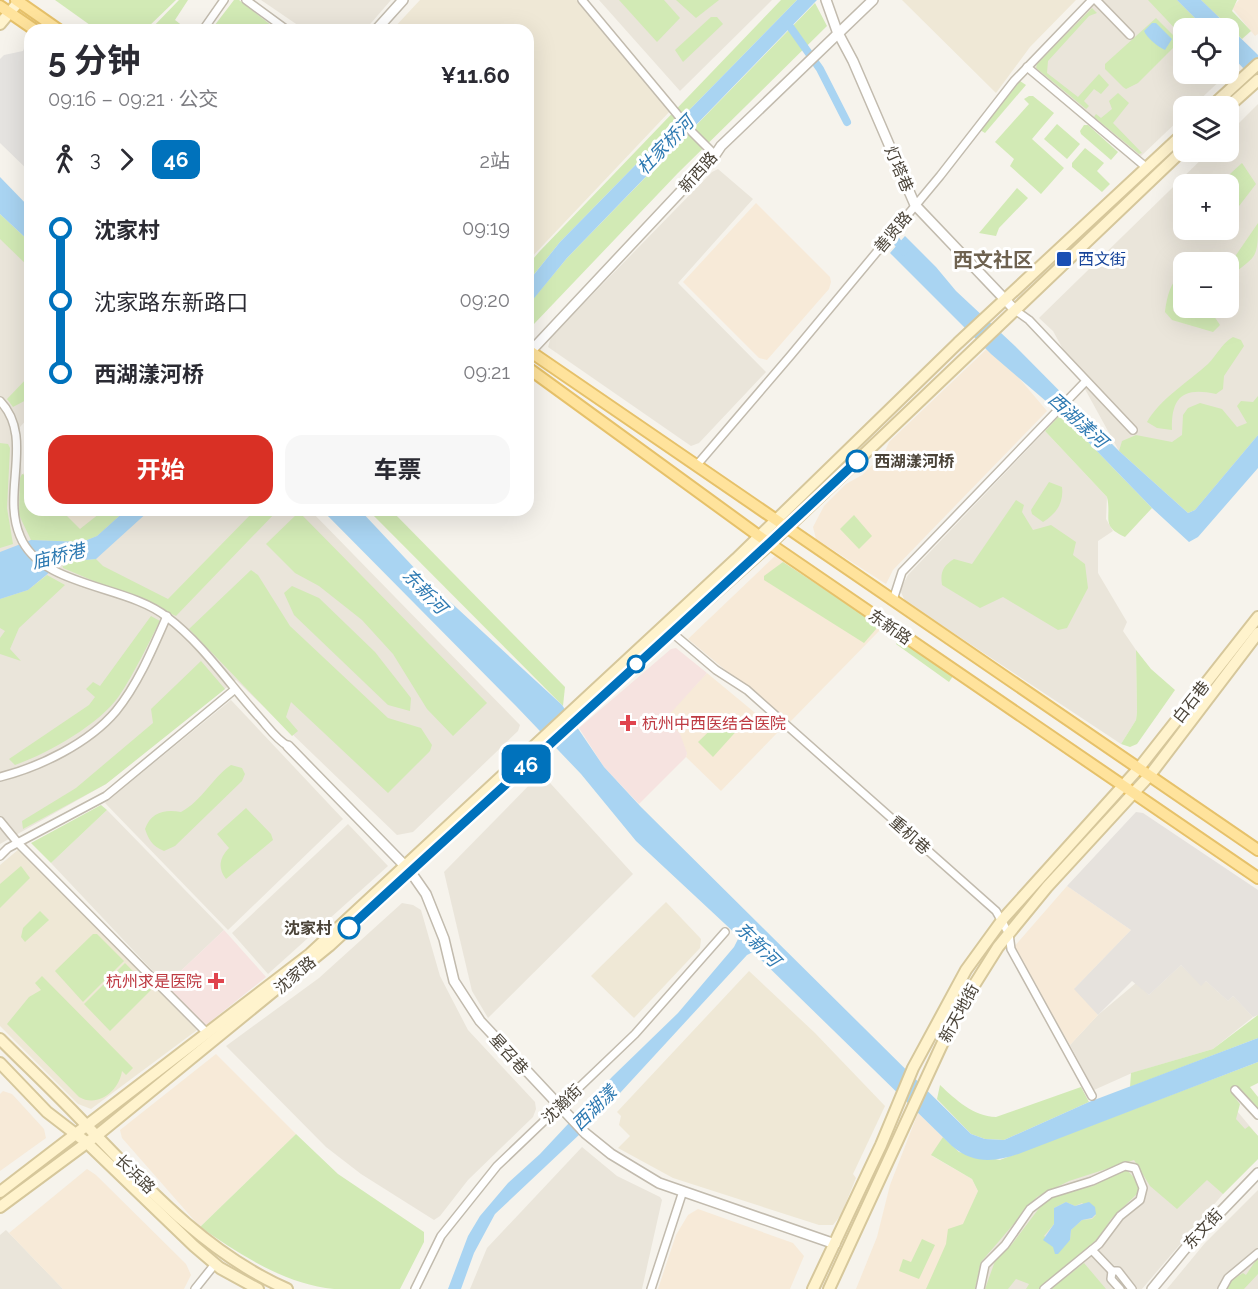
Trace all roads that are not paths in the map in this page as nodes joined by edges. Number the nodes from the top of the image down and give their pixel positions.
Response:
1 (224, 0) edge
2 (246, 0) edge
3 (403, 0) edge
4 (582, 0) edge
5 (826, 0) edge
6 (873, 0) edge
7 (1094, 0) edge
8 (9, 5) edge
9 (0, 24) edge
10 (28, 24) edge
11 (47, 24) edge
12 (207, 24) edge
13 (279, 24) edge
14 (381, 24) edge
15 (837, 32) junction
16 (1130, 35) dead end
17 (1258, 64) edge
18 (1027, 67) junction
19 (1255, 83) edge
20 (1223, 96) edge
21 (1239, 97) edge
22 (1173, 143) edge
23 (715, 155) junction
24 (1173, 159) edge
25 (1147, 168) junction
26 (915, 205) junction
27 (1005, 300) junction
28 (1015, 310) junction
29 (534, 346) edge
30 (534, 354) edge
31 (534, 372) edge
32 (1086, 381) junction
33 (0, 400) edge
34 (1133, 430) dead end
35 (696, 465) junction
36 (774, 520) junction
37 (787, 528) junction
38 (759, 534) junction
39 (770, 544) junction
40 (893, 600) junction
41 (167, 616) junction
42 (1258, 617) edge
43 (668, 629) junction
44 (1258, 633) edge
45 (234, 690) junction
46 (288, 746) joint
47 (1139, 768) junction
48 (1150, 775) junction
49 (0, 777) edge
50 (1121, 786) junction
51 (1132, 793) junction
52 (0, 821) edge
53 (18, 843) junction
54 (1258, 850) edge
55 (0, 856) edge
56 (407, 868) junction
57 (1258, 878) edge
58 (1003, 919) junction
59 (725, 932) dead end
60 (1009, 934) junction
61 (208, 1034) junction
62 (0, 1039) edge
63 (0, 1063) edge
64 (1235, 1090) dead end
65 (1092, 1096) dead end
66 (559, 1107) junction
67 (1258, 1115) edge
68 (87, 1126) junction
69 (76, 1135) junction
70 (96, 1136) junction
71 (86, 1142) junction
72 (1258, 1173) edge
73 (683, 1191) junction
74 (0, 1192) edge
75 (0, 1207) edge
76 (835, 1244) junction
77 (1092, 1250) junction
78 (1258, 1253) edge
79 (215, 1264) junction
80 (1112, 1271) junction
81 (195, 1289) edge
82 (258, 1289) edge
83 (287, 1289) edge
84 (415, 1289) edge
85 (651, 1289) edge
86 (813, 1289) edge
87 (829, 1289) edge
88 (980, 1289) edge
89 (1044, 1289) edge
90 (1120, 1289) edge
91 (1132, 1289) edge
92 (1152, 1289) edge
93 (1222, 1289) edge

1 - 12 street
2 - 13 street
3 - 14 street
4 - 23 street
5 - 15 street, 灯塔巷
6 - 15 street, 新西路
7 - 16 street
7 - 18 street, 善贤路
8 - 9 main road
8 - 10 main road
8 - 11 main road
15 - 23 street, 新西路
15 - 26 street, 灯塔巷
17 - 20 main road
18 - 25 street
18 - 26 street, 善贤路
19 - 21 main road
22 - 25 main road
23 - 29 street, 新西路
24 - 28 main road
25 - 27 main road
26 - 27 street, 灯塔巷
26 - 35 street, 善贤路
27 - 28 street, 灯塔巷
27 - 36 main road
28 - 32 street
28 - 37 main road
30 - 35 main road, 东新路
31 - 38 main road, 东新路
32 - 34 street
32 - 40 street
33 - 41 street
35 - 36 main road, 东新路
36 - 37 main road, 东新路
36 - 38 main road
37 - 39 main road, 沈家路
37 - 40 main road, 东新路
38 - 39 main road, 东新路
38 - 43 main road, 沈家路
39 - 43 main road, 沈家路
39 - 50 main road, 东新路
40 - 47 main road, 东新路
41 - 45 street
41 - 49 street
42 - 47 main road, 白石巷
43 - 56 main road, 沈家路
43 - 58 street, 重机巷
44 - 48 main road, 白石巷
45 - 46 street
45 - 53 street
46 - 56 street, 星召巷
47 - 48 main road, 东新路
47 - 50 main road, 白石巷
48 - 51 main road, 新天地街
48 - 54 main road, 东新路
50 - 51 main road, 东新路
50 - 58 main road, 新天地街
51 - 57 main road, 东新路
51 - 60 main road, 新天地街
52 - 53 street
53 - 55 street
53 - 61 street
56 - 61 main road, 沈家路
56 - 66 street, 星召巷
56 - 70 main road, 沈家路
58 - 60 street, 重机巷
58 - 76 main road, 新天地街
59 - 66 street, 沈瀚街
60 - 65 street, 重机巷
60 - 87 main road, 新天地街
61 - 68 main road, 沈家路
62 - 68 main road, 长浜路
63 - 69 main road, 长浜路
64 - 67 street
66 - 73 street, 星召巷
66 - 84 street, 沈瀚街
68 - 69 main road, 沈家路
68 - 70 main road, 长浜路
69 - 71 main road, 长浜路
69 - 74 main road, 沈家路
70 - 71 main road, 沈家路
70 - 83 main road, 长浜路
71 - 75 main road, 沈家路
71 - 79 main road, 长浜路
72 - 92 street, 东文街
73 - 76 street, 星召巷
73 - 85 street
76 - 86 main road, 新天地街
77 - 80 street
77 - 88 street
77 - 89 street
78 - 93 street
79 - 81 street
79 - 82 main road, 长浜路
80 - 90 street
80 - 91 street

